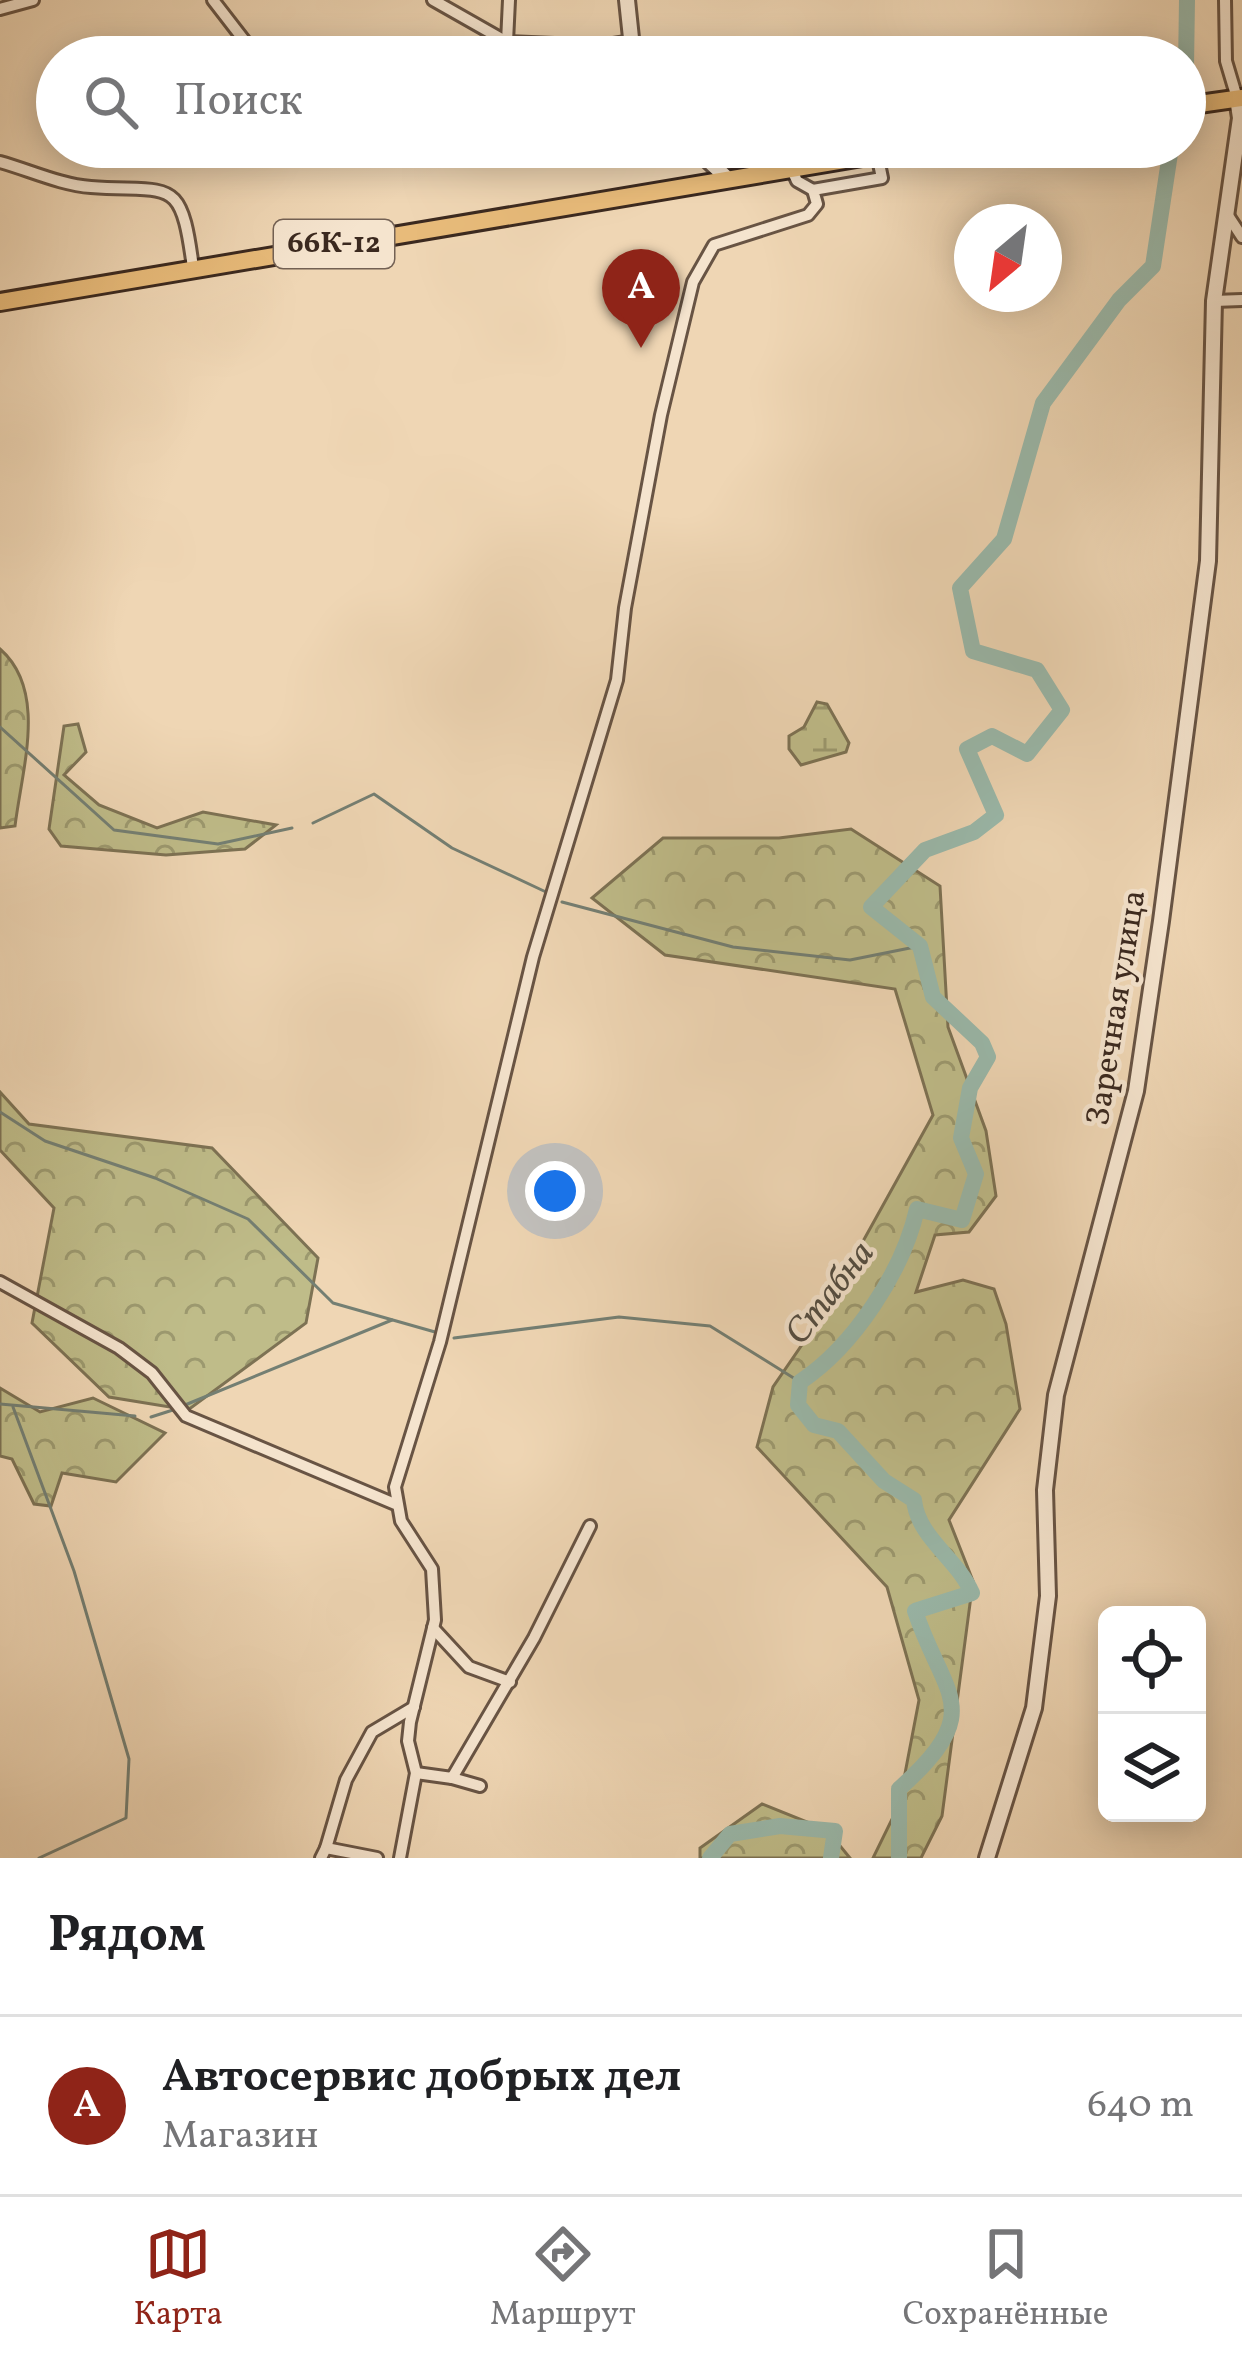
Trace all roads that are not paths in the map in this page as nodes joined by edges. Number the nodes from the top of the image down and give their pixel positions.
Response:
1 (33, 0) edge
2 (213, 0) edge
3 (434, 0) edge
4 (509, 0) edge
5 (627, 0) edge
6 (1226, 0) edge
7 (0, 9) edge
8 (241, 36) edge
9 (497, 36) edge
10 (507, 36) edge
11 (631, 36) edge
12 (1234, 99) edge
13 (1239, 154) edge
14 (0, 162) edge
15 (717, 168) edge
16 (791, 168) joint
17 (880, 168) edge
18 (728, 178) junction
19 (814, 190) junction
20 (1227, 214) junction
21 (1242, 237) edge
22 (193, 268) junction
23 (1242, 300) edge
24 (1214, 301) junction
25 (0, 302) edge
26 (0, 1282) edge
27 (395, 1504) junction
28 (590, 1526) dead end
29 (433, 1628) junction
30 (510, 1682) junction
31 (414, 1707) junction
32 (416, 1773) junction
33 (452, 1778) junction
34 (480, 1786) dead end
35 (323, 1853) edge
36 (377, 1858) edge
37 (400, 1858) edge
38 (987, 1858) edge

1 - 7 street
2 - 8 street
3 - 9 street
4 - 10 street
5 - 11 street
6 - 12 street
12 - 13 street, Заречная улица
13 - 20 street, Заречная улица
14 - 22 street
15 - 18 street
16 - 18 main road, 66К-12
16 - 19 street
17 - 19 street
18 - 22 main road, 66К-12
19 - 27 street
20 - 21 street
20 - 24 street, Заречная улица
22 - 25 main road, 66К-12
23 - 24 street
24 - 38 street, Заречная улица
26 - 27 street
27 - 29 street
28 - 30 street
29 - 30 street
29 - 31 street
30 - 33 street
31 - 32 street
31 - 35 street
32 - 33 street
32 - 37 street
33 - 34 street
35 - 36 street

